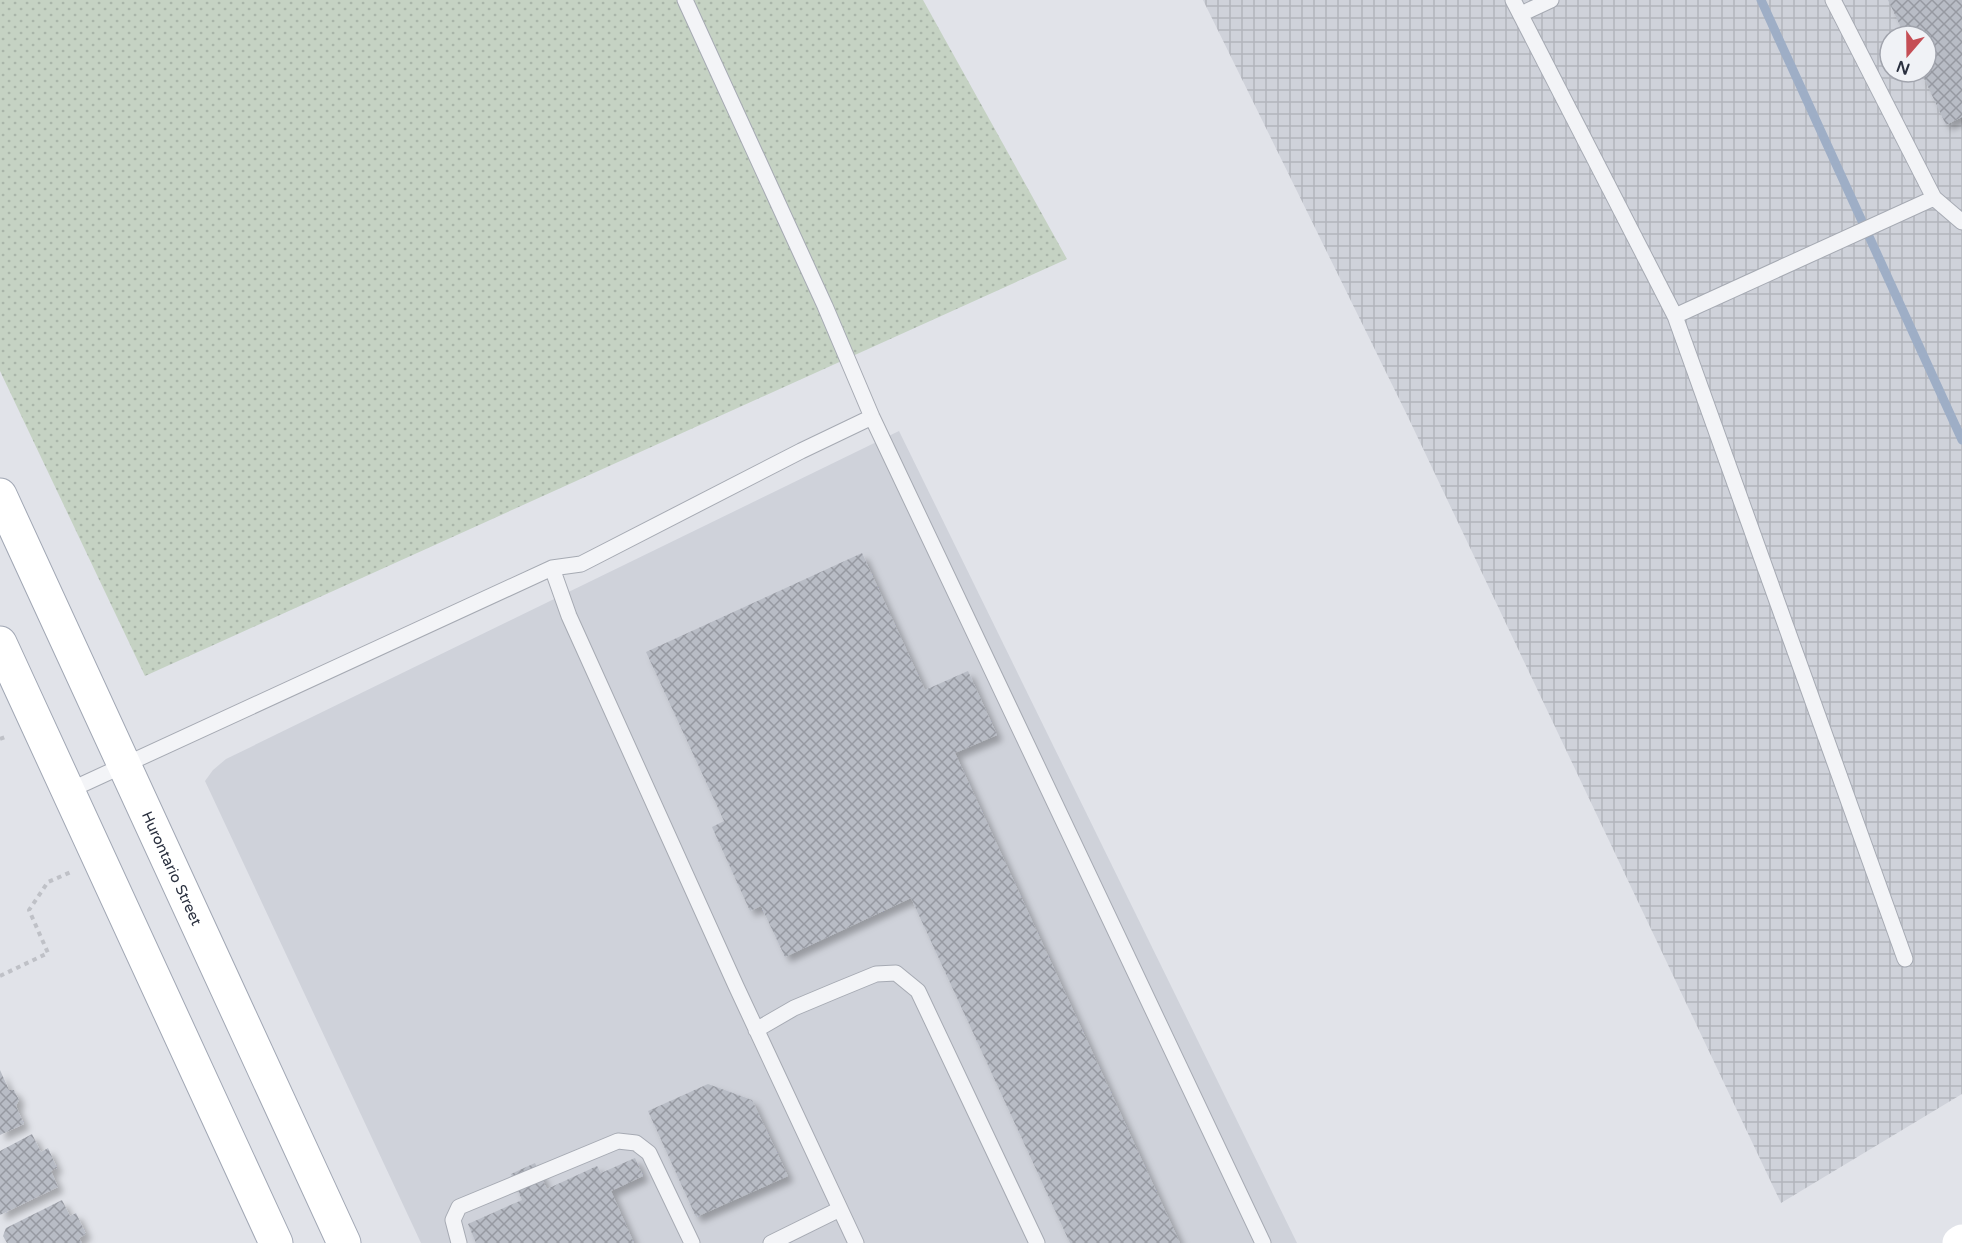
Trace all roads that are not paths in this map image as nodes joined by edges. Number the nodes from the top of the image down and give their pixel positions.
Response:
1 (685, 0) edge
2 (1513, 0) edge
3 (1551, 0) edge
4 (1833, 0) edge
5 (1521, 14) junction
6 (1934, 198) junction
7 (1962, 222) edge
8 (1675, 316) junction
9 (872, 417) junction
10 (0, 495) edge
11 (552, 568) junction
12 (0, 643) edge
13 (124, 764) junction
14 (68, 791) junction
15 (1905, 959) dead end
16 (756, 1030) junction
17 (840, 1209) junction
18 (276, 1243) edge
19 (344, 1243) edge
20 (459, 1243) edge
21 (692, 1243) edge
22 (771, 1243) edge
23 (856, 1243) edge
24 (1037, 1243) edge
25 (1263, 1243) edge

1 - 9 lane
2 - 5 lane
3 - 5 lane
4 - 6 lane
5 - 8 lane
6 - 7 lane
6 - 8 lane
8 - 15 lane
9 - 11 lane
9 - 25 lane
10 - 13 main road, Hurontario Street
11 - 13 lane
11 - 16 lane
12 - 14 main road
13 - 14 lane
13 - 19 main road, Hurontario Street
14 - 18 main road
16 - 17 lane
16 - 24 lane
17 - 22 lane
17 - 23 lane
20 - 21 lane

